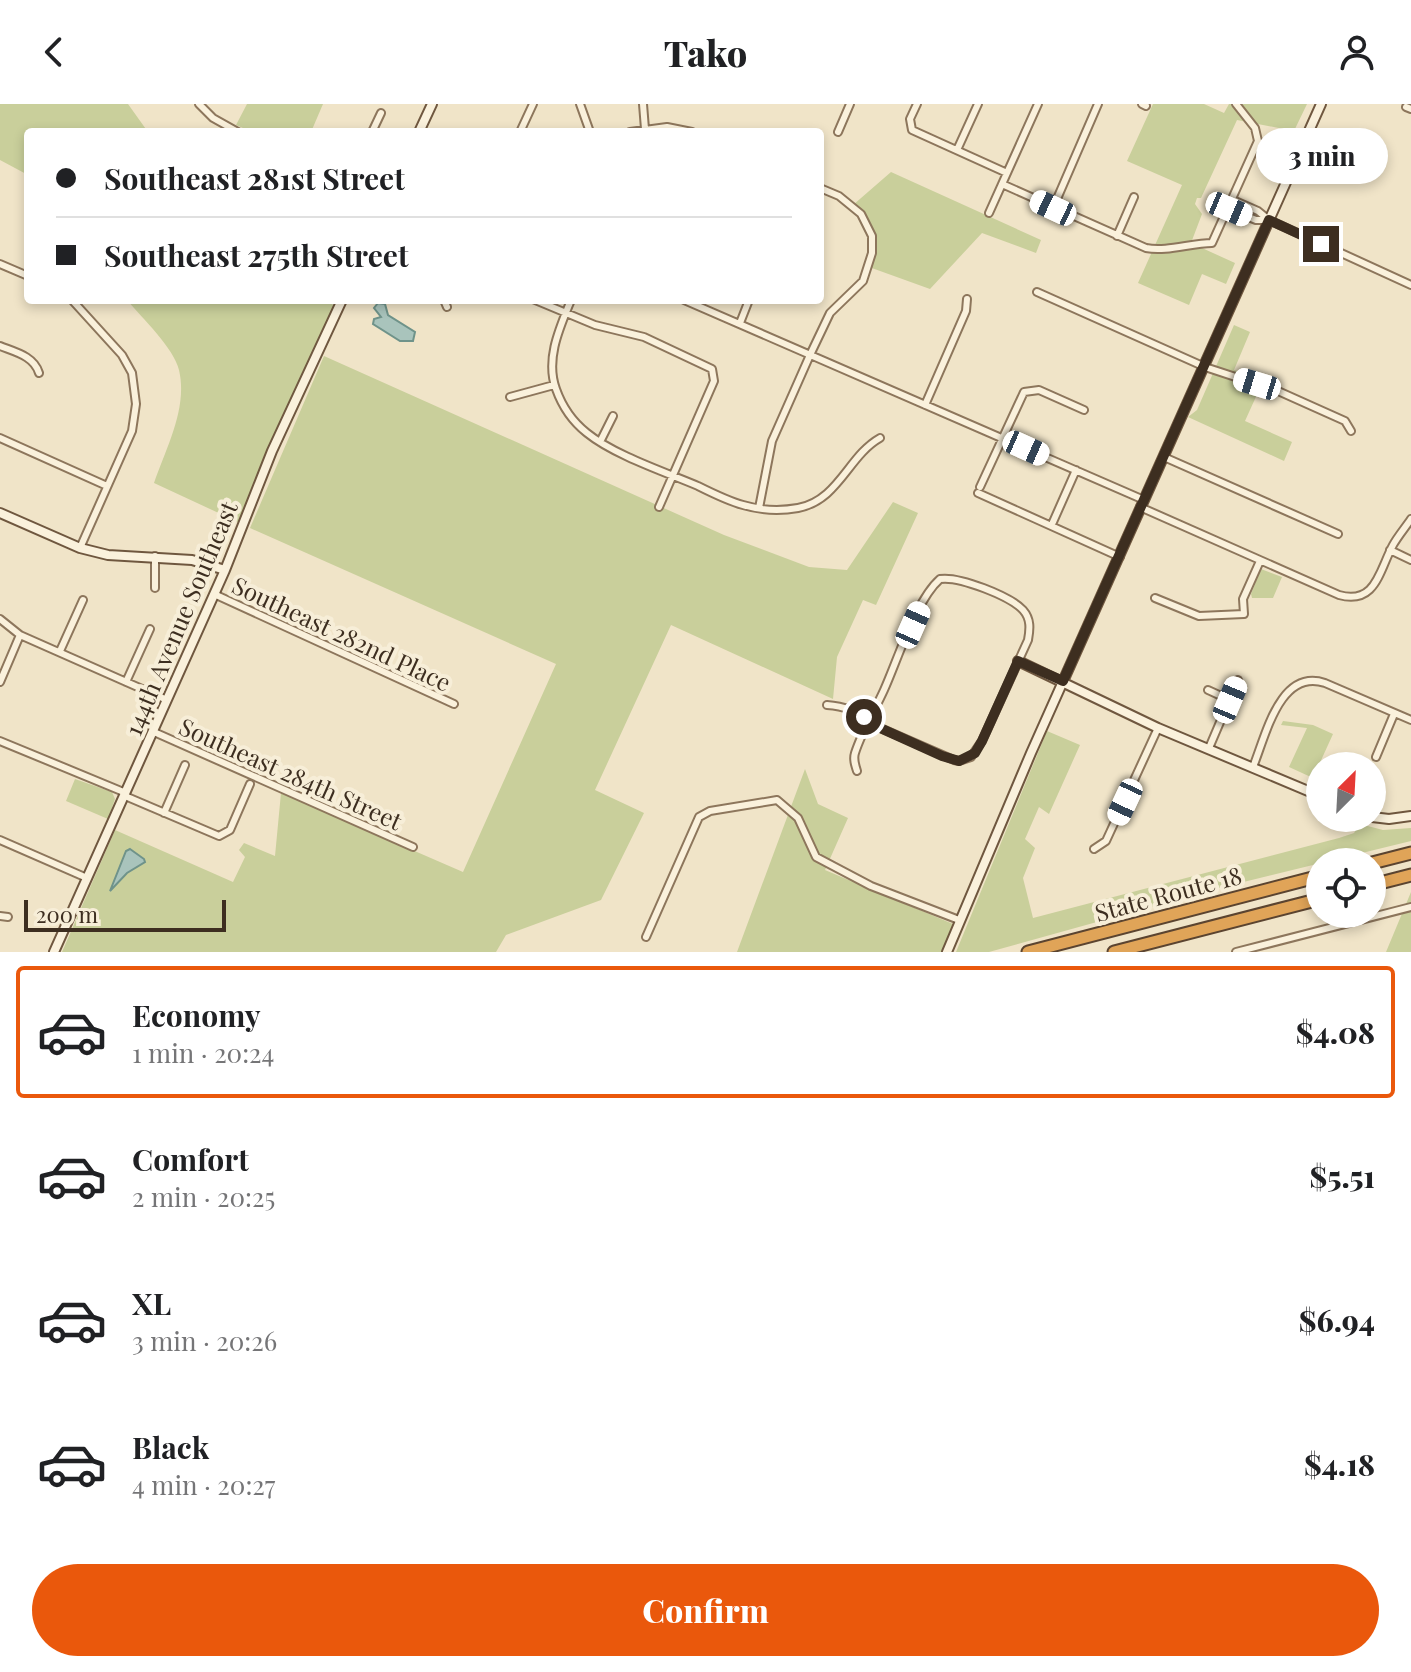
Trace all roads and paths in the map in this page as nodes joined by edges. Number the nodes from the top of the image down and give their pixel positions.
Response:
1 (199, 104) edge
2 (432, 104) edge
3 (533, 104) edge
4 (580, 104) edge
5 (643, 104) edge
6 (850, 104) edge
7 (917, 104) edge
8 (978, 104) edge
9 (1038, 104) edge
10 (1098, 104) edge
11 (1236, 104) edge
12 (1321, 104) edge
13 (381, 113) dead end
14 (231, 128) edge
15 (374, 128) edge
16 (421, 128) edge
17 (522, 128) edge
18 (589, 128) edge
19 (645, 128) edge
20 (838, 132) dead end
21 (957, 150) junction
22 (1007, 173) junction
23 (1002, 184) junction
24 (824, 190) edge
25 (1134, 197) dead end
26 (1233, 200) junction
27 (1053, 208) junction
28 (1229, 209) junction
29 (989, 213) dead end
30 (1269, 220) junction
31 (1117, 236) junction
32 (0, 264) edge
33 (24, 274) edge
34 (1411, 285) edge
35 (1037, 292) dead end
36 (967, 299) dead end
37 (76, 304) edge
38 (340, 304) edge
39 (544, 304) edge
40 (569, 304) edge
41 (694, 304) edge
42 (747, 304) edge
43 (565, 313) junction
44 (740, 323) junction
45 (0, 346) edge
46 (810, 355) junction
47 (1205, 367) junction
48 (39, 373) dead end
49 (554, 385) junction
50 (510, 397) dead end
51 (925, 405) junction
52 (1084, 410) dead end
53 (613, 416) dead end
54 (1351, 431) dead end
55 (0, 438) edge
56 (880, 438) dead end
57 (1001, 438) junction
58 (600, 442) junction
59 (1164, 457) junction
60 (1076, 470) junction
61 (673, 476) junction
62 (107, 486) junction
63 (1142, 503) junction
64 (659, 507) dead end
65 (759, 508) junction
66 (0, 513) edge
67 (1411, 519) edge
68 (1053, 522) dead end
69 (1338, 534) dead end
70 (80, 548) junction
71 (1390, 550) junction
72 (155, 556) junction
73 (1120, 557) junction
74 (1411, 560) edge
75 (1260, 561) junction
76 (225, 570) junction
77 (155, 588) dead end
78 (214, 594) junction
79 (1155, 598) dead end
80 (83, 600) dead end
81 (0, 619) edge
82 (150, 629) dead end
83 (20, 635) junction
84 (60, 651) junction
85 (1018, 661) junction
86 (1238, 680) dead end
87 (1063, 681) junction
88 (0, 682) edge
89 (126, 682) junction
90 (1208, 690) dead end
91 (167, 700) junction
92 (1230, 700) junction
93 (454, 704) dead end
94 (827, 705) dead end
95 (1394, 714) junction
96 (1411, 720) edge
97 (869, 723) junction
98 (1158, 728) junction
99 (154, 732) junction
100 (0, 741) edge
101 (1209, 748) junction
102 (1378, 752) edge
103 (185, 765) dead end
104 (1253, 767) junction
105 (857, 771) dead end
106 (250, 784) dead end
107 (1306, 790) edge
108 (125, 795) junction
109 (164, 813) junction
110 (1411, 816) edge
111 (1386, 819) edge
112 (0, 840) edge
113 (413, 847) dead end
114 (1094, 849) dead end
115 (1411, 853) edge
116 (1386, 859) edge
117 (1411, 875) edge
118 (87, 878) junction
119 (1306, 880) edge
120 (1386, 881) edge
121 (1306, 903) edge
122 (1411, 907) edge
123 (959, 920) junction
124 (646, 937) dead end
125 (54, 952) edge
126 (947, 952) edge
127 (1028, 952) edge
128 (1114, 952) edge
129 (1236, 952) edge

1 - 14 street
2 - 16 street
3 - 17 street
4 - 18 street
5 - 19 street
6 - 20 street
7 - 21 street
8 - 21 street
9 - 22 street
10 - 27 street
11 - 26 street
12 - 30 street
13 - 15 street
21 - 22 street
22 - 23 street
23 - 27 street
23 - 29 street
24 - 46 street
25 - 31 street
26 - 28 street
26 - 30 street
27 - 31 street
28 - 30 street
28 - 31 street
30 - 34 street
30 - 47 street
32 - 33 street
35 - 47 street
36 - 51 street
37 - 62 street
38 - 76 street, 144th Avenue Southeast
39 - 43 street
40 - 43 street
41 - 44 street
42 - 44 street
43 - 49 street
43 - 61 street
44 - 46 street
45 - 48 street
46 - 51 street
46 - 65 street
47 - 54 street
47 - 59 street
49 - 50 street
49 - 58 street
51 - 57 street
52 - 57 street
53 - 58 street
55 - 62 street
56 - 65 street
57 - 60 street
57 - 73 street
58 - 61 street
59 - 63 street
59 - 69 street
60 - 63 street
60 - 68 street
61 - 64 street
61 - 65 street
62 - 70 street
63 - 73 street
63 - 75 street
66 - 70 street
67 - 71 street
70 - 72 street
71 - 74 street
71 - 75 street
72 - 76 street
72 - 77 street
73 - 87 street
75 - 79 street
76 - 78 street, 144th Avenue Southeast
78 - 91 street, 144th Avenue Southeast
78 - 93 street, Southeast 282nd Place
80 - 84 street
81 - 83 street
82 - 89 street
83 - 84 street
83 - 88 street
84 - 89 street
85 - 87 street
85 - 97 street
85 - 97 street
86 - 92 street
87 - 98 street
87 - 123 street
89 - 91 street
90 - 92 street
91 - 99 street, 144th Avenue Southeast
92 - 101 street
94 - 97 street
95 - 96 street
95 - 102 street
95 - 104 street
97 - 105 street
98 - 101 street
98 - 114 street
99 - 108 street, 144th Avenue Southeast
99 - 113 street, Southeast 284th Street
100 - 108 street
101 - 104 street
103 - 109 street
104 - 107 street
106 - 109 street
108 - 109 street
108 - 118 street, 144th Avenue Southeast
110 - 111 street
112 - 118 street
115 - 116 highway
117 - 120 highway
118 - 125 street, 144th Avenue Southeast
119 - 127 highway, State Route 18
121 - 128 highway, State Route 18
122 - 129 street
123 - 124 street
123 - 126 street

